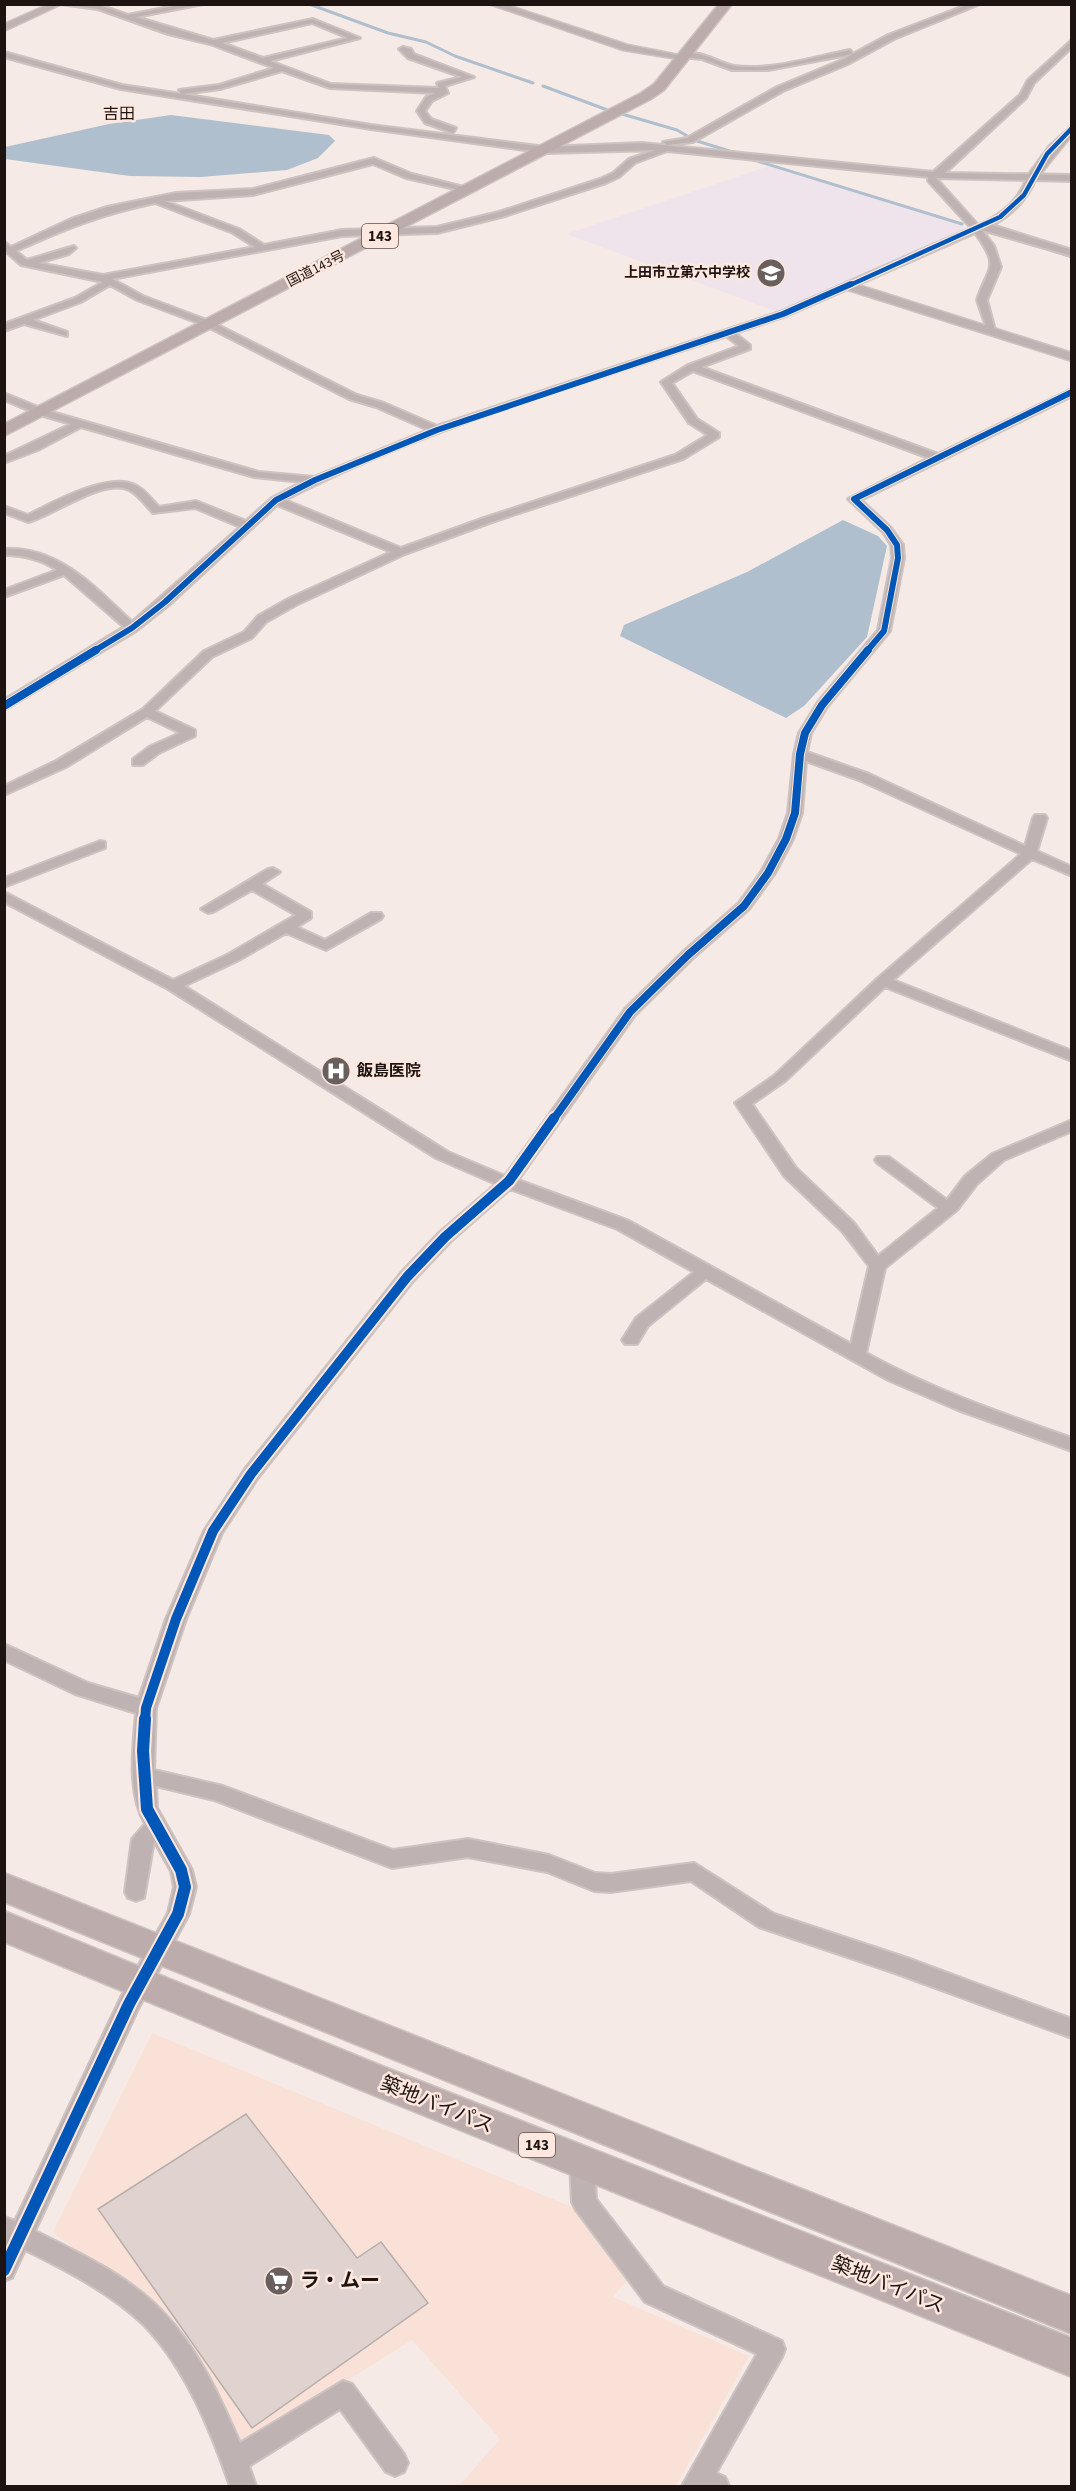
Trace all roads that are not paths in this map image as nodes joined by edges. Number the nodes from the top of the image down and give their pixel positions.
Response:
1 (58, 4) edge
2 (63, 4) edge
3 (200, 4) edge
4 (267, 4) edge
5 (493, 4) edge
6 (726, 4) edge
7 (977, 4) edge
8 (276, 7) dead end
9 (127, 17) junction
10 (4, 28) edge
11 (213, 42) junction
12 (1071, 42) edge
13 (403, 49) dead end
14 (866, 49) junction
15 (4, 54) edge
16 (684, 57) junction
17 (264, 60) junction
18 (282, 68) junction
19 (445, 91) junction
20 (170, 94) junction
21 (1071, 128) edge
22 (459, 138) junction
23 (642, 146) junction
24 (666, 149) junction
25 (546, 150) junction
26 (934, 175) junction
27 (1071, 178) edge
28 (1031, 179) junction
29 (468, 189) junction
30 (154, 199) junction
31 (981, 228) junction
32 (387, 232) junction
33 (261, 247) junction
34 (8, 248) edge
35 (70, 248) dead end
36 (1071, 253) edge
37 (24, 263) junction
38 (106, 280) junction
39 (849, 286) junction
40 (23, 320) junction
41 (208, 324) junction
42 (4, 328) edge
43 (727, 332) junction
44 (993, 332) junction
45 (64, 334) dead end
46 (1071, 357) edge
47 (693, 367) junction
48 (1071, 392) edge
49 (4, 396) edge
50 (41, 412) junction
51 (81, 423) junction
52 (437, 430) junction
53 (4, 431) edge
54 (936, 457) junction
55 (4, 460) edge
56 (315, 480) junction
57 (276, 500) junction
58 (4, 509) edge
59 (247, 526) junction
60 (4, 552) edge
61 (401, 552) junction
62 (67, 570) junction
63 (4, 594) edge
64 (132, 628) junction
65 (4, 691) edge
66 (18, 699) junction
67 (4, 706) edge
68 (147, 712) junction
69 (800, 754) junction
70 (138, 762) dead end
71 (4, 791) edge
72 (1041, 818) dead end
73 (100, 844) dead end
74 (1030, 853) junction
75 (273, 872) dead end
76 (1071, 872) edge
77 (4, 883) edge
78 (252, 884) junction
79 (4, 896) edge
80 (208, 909) dead end
81 (376, 916) dead end
82 (286, 927) junction
83 (883, 981) junction
84 (173, 986) junction
85 (1071, 1057) edge
86 (1071, 1125) edge
87 (883, 1160) dead end
88 (509, 1181) junction
89 (948, 1208) junction
90 (877, 1266) junction
91 (705, 1270) junction
92 (631, 1340) dead end
93 (857, 1354) junction
94 (1071, 1444) edge
95 (4, 1651) edge
96 (146, 1708) junction
97 (146, 1774) junction
98 (155, 1827) junction
99 (4, 1887) edge
100 (136, 1892) dead end
101 (4, 1926) edge
102 (158, 1949) junction
103 (141, 1982) junction
104 (1071, 2029) edge
105 (582, 2163) junction
106 (12, 2231) edge
107 (4, 2270) edge
108 (1071, 2315) edge
109 (1071, 2358) edge
110 (235, 2460) junction
111 (395, 2463) dead end
112 (704, 2484) edge
113 (243, 2487) edge

1 - 10 street
2 - 9 street
3 - 9 street
4 - 8 street
5 - 16 street
6 - 16 highway, 国道143号 / 143
7 - 14 street
9 - 11 street
11 - 17 street
11 - 17 street
12 - 26 street
13 - 19 street
14 - 16 street
14 - 23 street
15 - 20 street
16 - 25 highway, 国道143号 / 143
17 - 18 street
18 - 19 street
18 - 20 street
19 - 22 street
20 - 22 street
21 - 28 street
22 - 25 street
23 - 24 street
23 - 25 street
24 - 26 street
24 - 32 street
25 - 29 highway, 国道143号 / 143
26 - 28 street
26 - 31 street
27 - 28 street
28 - 31 street
29 - 30 street
29 - 32 highway, 国道143号 / 143
30 - 33 street
30 - 34 street
31 - 36 street
31 - 39 street
31 - 44 street
32 - 33 street
32 - 41 highway, 国道143号 / 143
33 - 38 street
34 - 37 street
35 - 37 street
37 - 38 street
38 - 40 street
38 - 41 street
39 - 43 street
39 - 44 street
40 - 42 street
40 - 45 street
41 - 50 highway, 国道143号 / 143
41 - 52 street
43 - 47 street
43 - 52 street
44 - 46 street
47 - 54 street
47 - 61 street
48 - 54 street
49 - 50 street
50 - 51 street
50 - 53 highway, 国道143号 / 143
51 - 55 street
51 - 56 street
52 - 56 street
54 - 69 street
56 - 57 street
57 - 59 street
57 - 61 street
58 - 59 street
59 - 64 street
60 - 62 street
61 - 68 street
62 - 63 street
62 - 64 street
64 - 66 street
65 - 66 street
66 - 67 street
68 - 70 street
68 - 71 street
69 - 74 street
69 - 88 street
72 - 74 street
73 - 77 street
74 - 76 street
74 - 83 street
75 - 78 street
78 - 80 street
78 - 82 street
79 - 84 street
81 - 82 street
82 - 84 street
83 - 85 street
83 - 90 street
84 - 88 street
86 - 89 street
87 - 89 street
88 - 91 street
88 - 96 street
89 - 90 street
90 - 93 street
91 - 92 street
91 - 93 street
93 - 94 street
95 - 96 street
96 - 97 street
97 - 98 street
97 - 104 street
98 - 100 street
98 - 102 street
99 - 102 highway, 143
101 - 103 highway, 築地バイパス / 143
102 - 103 street
102 - 108 highway, 143
103 - 105 highway, 築地バイパス / 143
103 - 106 street
105 - 109 highway, 築地バイパス / 143
105 - 112 street
106 - 107 street
106 - 110 street
110 - 111 street
110 - 113 street

